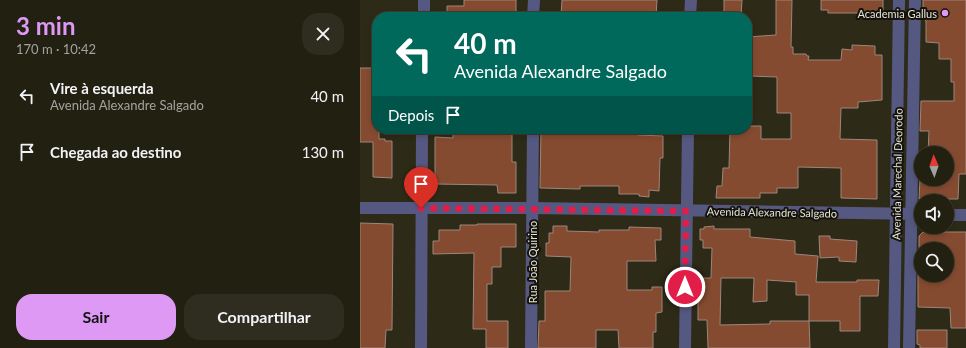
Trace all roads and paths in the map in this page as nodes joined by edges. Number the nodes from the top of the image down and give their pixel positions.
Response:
1 (424, 0) edge
2 (534, 0) edge
3 (691, 0) edge
4 (899, 0) edge
5 (915, 0) edge
6 (424, 12) edge
7 (534, 12) edge
8 (690, 12) edge
9 (422, 134) edge
10 (533, 134) edge
11 (688, 134) edge
12 (916, 194) edge
13 (360, 208) edge
14 (421, 208) junction
15 (532, 208) junction
16 (686, 211) junction
17 (897, 214) junction
18 (914, 214) edge
19 (954, 215) edge
20 (966, 215) edge
21 (915, 234) edge
22 (421, 348) edge
23 (531, 348) edge
24 (685, 348) edge
25 (894, 348) edge
26 (910, 348) edge

1 - 6 street
2 - 7 street
3 - 8 street
4 - 17 street, Avenida Marechal Deorodo
5 - 12 street, Avenida Marechal Deorodo
9 - 14 street
10 - 15 street, Rua João Quirino
11 - 16 street
13 - 14 street, Avenida Alexandre Salgado
14 - 15 street, Avenida Alexandre Salgado
14 - 22 street
15 - 16 street, Avenida Alexandre Salgado
15 - 23 street, Rua João Quirino
16 - 17 street, Avenida Alexandre Salgado
16 - 24 street
17 - 18 street, Avenida Alexandre Salgado
17 - 25 street, Avenida Marechal Deorodo
19 - 20 street
21 - 26 street, Avenida Marechal Deorodo

